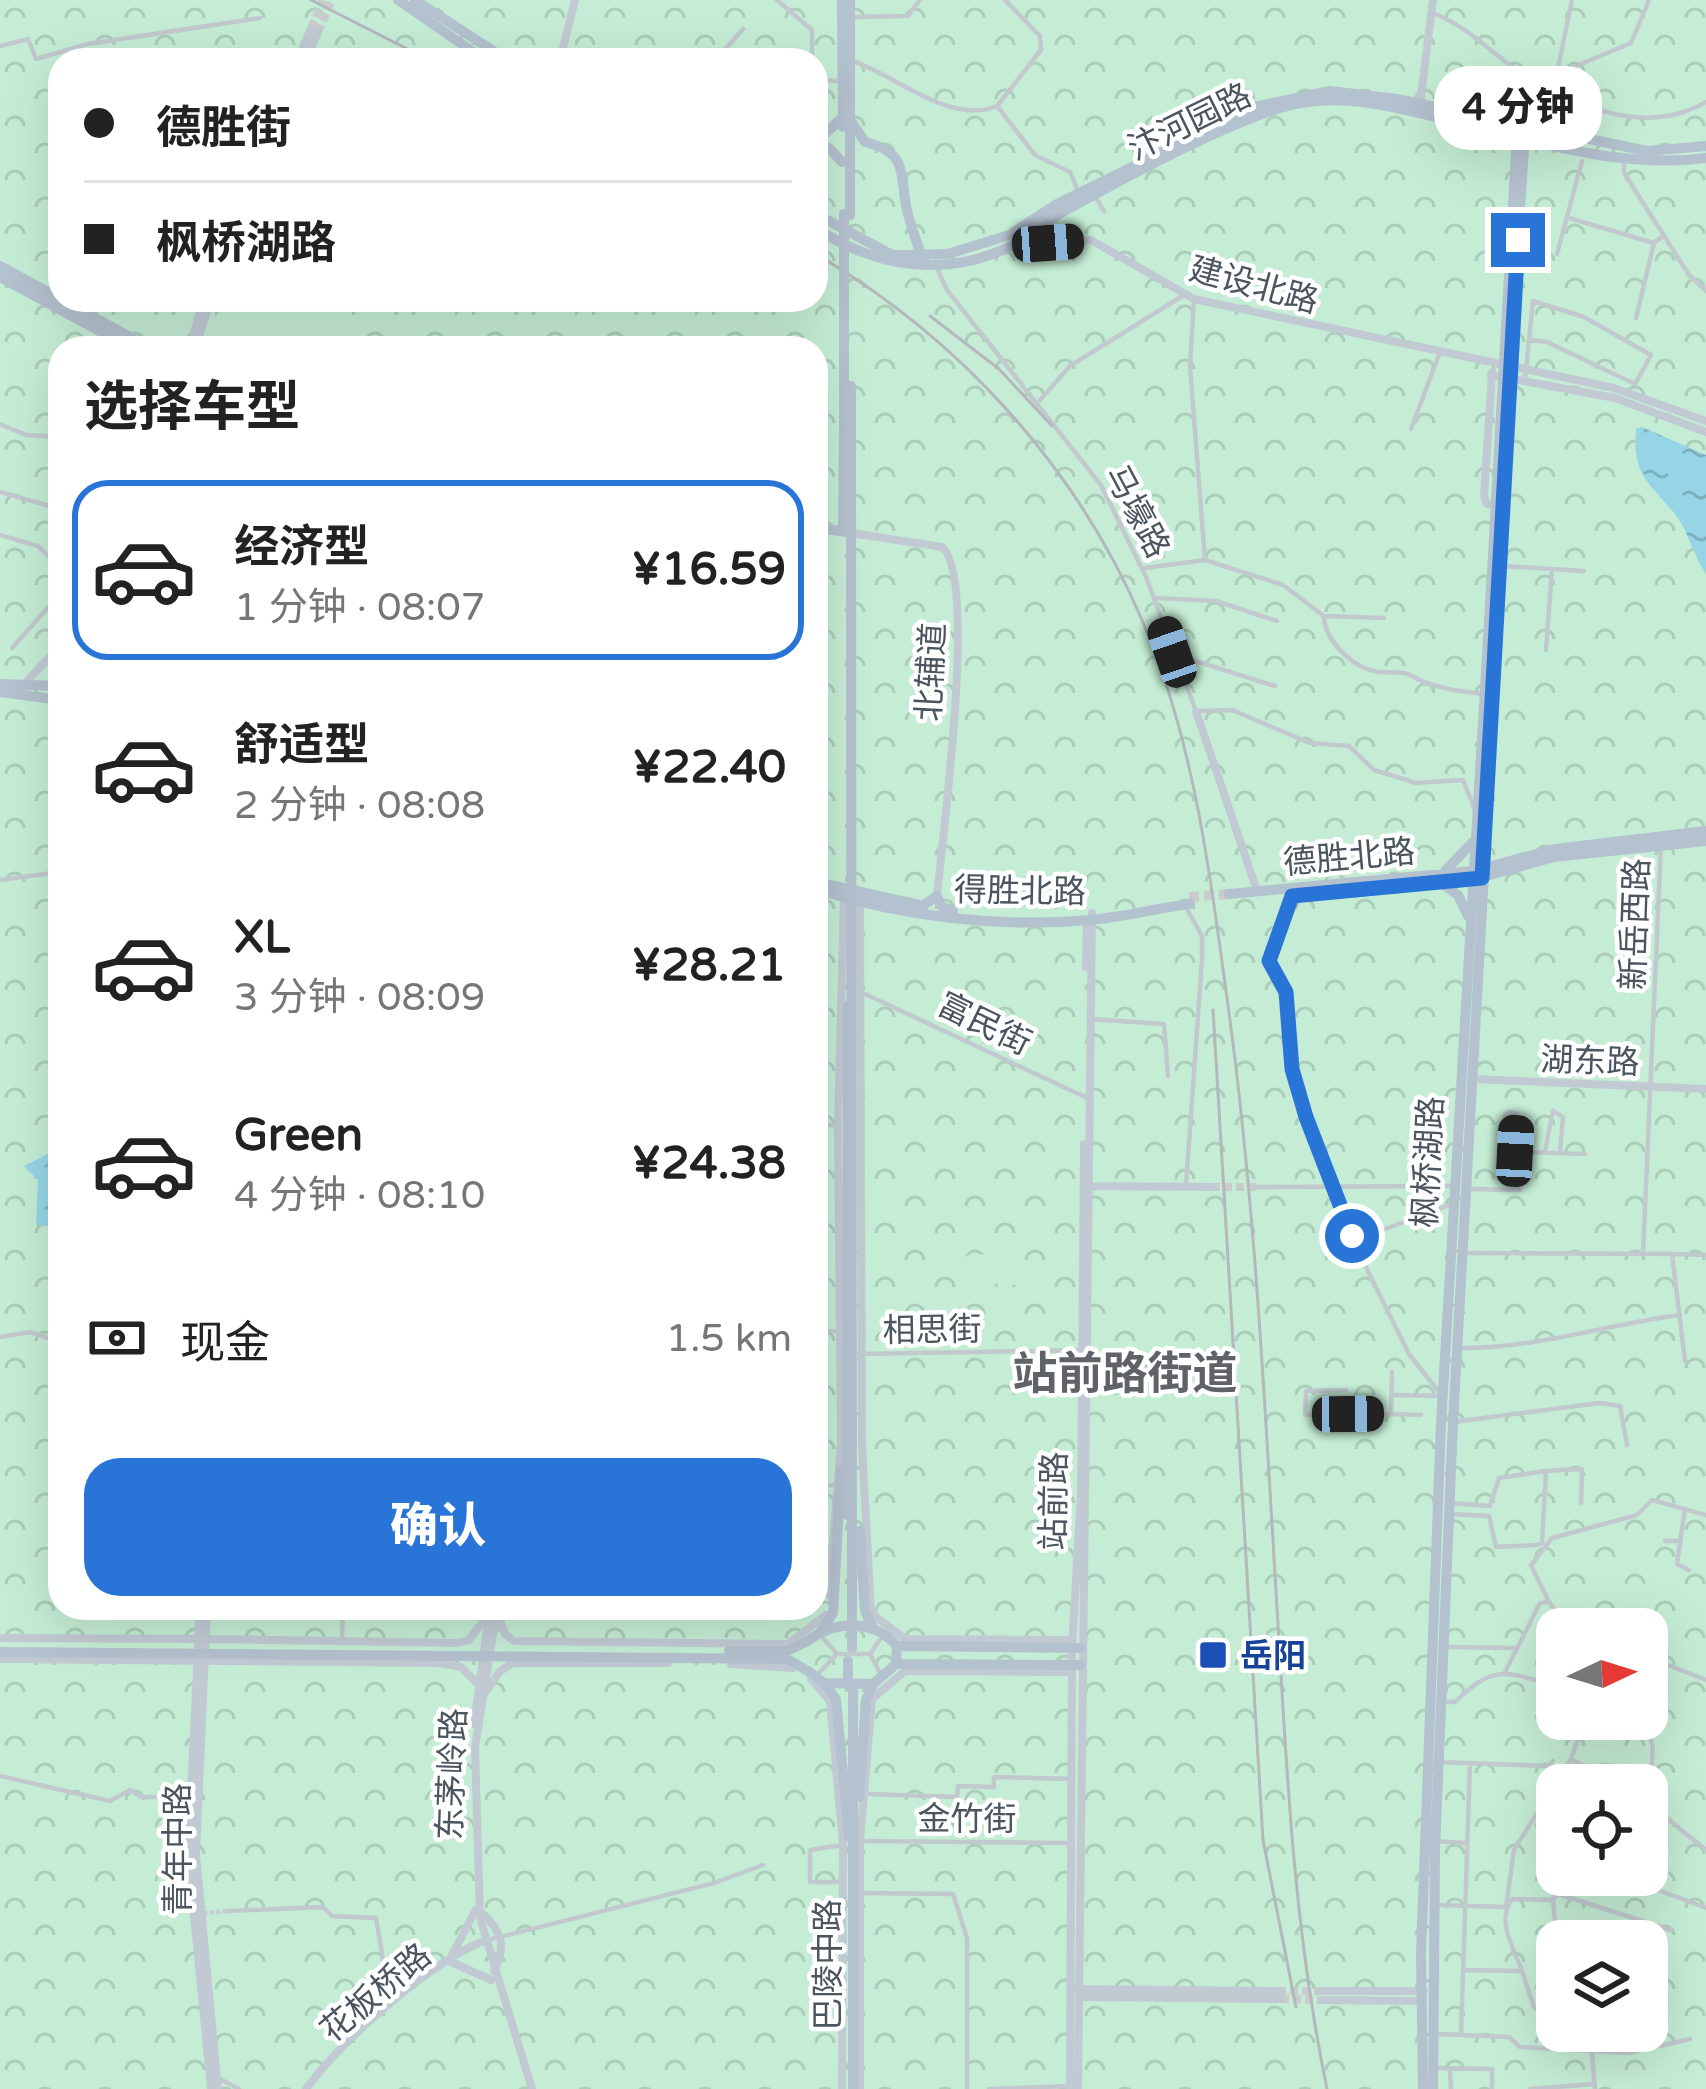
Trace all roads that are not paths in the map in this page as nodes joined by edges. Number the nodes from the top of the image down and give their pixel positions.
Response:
1 (398, 0) edge
2 (415, 0) edge
3 (575, 0) edge
4 (777, 0) edge
5 (846, 0) edge
6 (920, 0) edge
7 (1005, 0) edge
8 (1433, 0) edge
9 (1572, 0) edge
10 (1649, 0) edge
11 (1431, 12) junction
12 (851, 17) junction
13 (260, 18) dead end
14 (743, 29) dead end
15 (314, 30) tunnel mouth
16 (0, 46) edge
17 (74, 48) edge
18 (307, 48) edge
19 (468, 48) edge
20 (489, 48) edge
21 (563, 48) edge
22 (726, 48) edge
23 (812, 48) edge
24 (48, 56) edge
25 (851, 61) junction
26 (1557, 74) junction
27 (828, 80) edge
28 (841, 81) junction
29 (1553, 92) junction
30 (1706, 102) edge
31 (1420, 104) junction
32 (997, 106) junction
33 (1276, 109) junction
34 (847, 116) junction
35 (1452, 116) junction
36 (1284, 124) dead end
37 (1521, 131) junction
38 (828, 134) edge
39 (1706, 146) edge
40 (828, 148) edge
41 (889, 148) junction
42 (1706, 158) edge
43 (1624, 159) junction
44 (1582, 161) dead end
45 (845, 162) junction
46 (1079, 193) junction
47 (1096, 196) junction
48 (1104, 211) dead end
49 (1569, 218) junction
50 (828, 220) edge
51 (828, 234) edge
52 (1663, 236) junction
53 (1515, 240) junction
54 (1654, 243) junction
55 (1012, 246) junction
56 (1557, 254) dead end
57 (929, 263) junction
58 (0, 266) edge
59 (0, 277) edge
60 (1706, 291) edge
61 (48, 292) edge
62 (1189, 297) junction
63 (48, 303) edge
64 (65, 312) edge
65 (84, 312) edge
66 (1636, 318) dead end
67 (109, 336) edge
68 (128, 336) edge
69 (1529, 340) junction
70 (1440, 352) junction
71 (1492, 370) junction
72 (1525, 376) junction
73 (1038, 401) junction
74 (1706, 421) edge
75 (0, 424) edge
76 (1411, 429) dead end
77 (1706, 432) edge
78 (48, 436) edge
79 (0, 492) edge
80 (1496, 505) junction
81 (48, 506) edge
82 (828, 530) edge
83 (847, 532) junction
84 (0, 535) edge
85 (48, 555) edge
86 (1499, 559) junction
87 (1205, 560) junction
88 (1142, 569) junction
89 (1552, 570) junction
90 (1585, 571) dead end
91 (1154, 598) junction
92 (48, 608) edge
93 (1324, 616) junction
94 (1384, 618) dead end
95 (1277, 621) dead end
96 (12, 648) dead end
97 (1546, 650) dead end
98 (1173, 654) junction
99 (48, 659) edge
100 (27, 681) junction
101 (48, 684) edge
102 (1275, 686) dead end
103 (0, 688) edge
104 (1484, 694) junction
105 (48, 698) edge
106 (1196, 711) junction
107 (1477, 817) junction
108 (1706, 830) edge
109 (1475, 839) junction
110 (1661, 841) junction
111 (1706, 841) edge
112 (48, 874) edge
113 (1477, 874) junction
114 (1440, 879) junction
115 (0, 880) edge
116 (828, 890) edge
117 (1258, 892) junction
118 (937, 896) junction
119 (1292, 896) junction
120 (852, 897) junction
121 (1188, 902) joint
122 (877, 906) junction
123 (919, 909) junction
124 (950, 914) junction
125 (1089, 917) junction
126 (1468, 918) junction
127 (861, 924) junction
128 (863, 993) junction
129 (1090, 1019) junction
130 (1168, 1076) dead end
131 (1471, 1079) junction
132 (1652, 1086) junction
133 (1706, 1089) edge
134 (1084, 1097) junction
135 (828, 1124) edge
136 (843, 1126) junction
137 (1518, 1152) junction
138 (1545, 1153) junction
139 (1560, 1153) junction
140 (1585, 1154) dead end
141 (1088, 1186) junction
142 (1186, 1186) junction
143 (1212, 1186) tunnel mouth
144 (1333, 1186) junction
145 (1257, 1187) tunnel mouth
146 (1459, 1187) junction
147 (859, 1199) junction
148 (1452, 1204) junction
149 (862, 1236) junction
150 (1353, 1240) junction
151 (855, 1250) junction
152 (1461, 1253) junction
153 (1642, 1253) junction
154 (1672, 1254) junction
155 (1706, 1255) edge
156 (1680, 1316) junction
157 (843, 1331) junction
158 (828, 1332) edge
159 (0, 1337) edge
160 (48, 1338) edge
161 (1456, 1348) junction
162 (1082, 1350) junction
163 (859, 1354) junction
164 (1685, 1361) dead end
165 (1391, 1372) dead end
166 (1346, 1390) dead end
167 (1392, 1395) junction
168 (1442, 1396) junction
169 (1391, 1414) junction
170 (1421, 1414) dead end
171 (1453, 1422) junction
172 (851, 1443) junction
173 (1627, 1445) dead end
174 (1546, 1472) junction
175 (828, 1485) edge
176 (834, 1485) junction
177 (1581, 1503) dead end
178 (1490, 1504) junction
179 (1449, 1509) junction
180 (1684, 1509) junction
181 (1706, 1515) edge
182 (1489, 1516) junction
183 (1665, 1541) dead end
184 (1681, 1541) junction
185 (1689, 1570) dead end
186 (1549, 1602) junction
187 (1553, 1608) edge
188 (828, 1612) edge
189 (204, 1620) edge
190 (343, 1620) edge
191 (486, 1620) edge
192 (492, 1620) edge
193 (499, 1620) edge
194 (819, 1620) edge
195 (877, 1633) junction
196 (822, 1635) junction
197 (343, 1641) junction
198 (808, 1641) junction
199 (1076, 1645) junction
200 (897, 1646) junction
201 (1443, 1647) junction
202 (1516, 1648) junction
203 (0, 1649) edge
204 (203, 1649) junction
205 (487, 1653) junction
206 (662, 1654) junction
207 (870, 1654) junction
208 (847, 1655) junction
209 (896, 1664) junction
210 (1668, 1665) edge
211 (1075, 1667) junction
212 (879, 1671) dead end
213 (1505, 1672) junction
214 (817, 1675) junction
215 (1706, 1680) edge
216 (1536, 1681) edge
217 (873, 1684) junction
218 (478, 1686) junction
219 (483, 1696) junction
220 (1441, 1702) junction
221 (1578, 1740) edge
222 (1571, 1759) junction
223 (1552, 1761) dead end
224 (1438, 1762) junction
225 (1470, 1763) junction
226 (1580, 1764) edge
227 (0, 1776) edge
228 (1072, 1779) junction
229 (866, 1794) junction
230 (196, 1797) junction
231 (1668, 1819) edge
232 (1435, 1841) junction
233 (852, 1842) junction
234 (1074, 1843) junction
235 (1467, 1843) junction
236 (1706, 1850) edge
237 (764, 1865) dead end
238 (843, 1882) junction
239 (860, 1893) junction
240 (1668, 1894) edge
241 (1553, 1896) edge
242 (1552, 1900) junction
243 (1433, 1905) junction
244 (1465, 1906) junction
245 (1506, 1907) junction
246 (1706, 1908) edge
247 (477, 1911) junction
248 (228, 1912) tunnel mouth
249 (1554, 1920) edge
250 (1671, 1930) dead end
251 (500, 1938) junction
252 (480, 1942) junction
253 (449, 1961) junction
254 (1463, 1970) junction
255 (1522, 1970) junction
256 (492, 1976) junction
257 (1075, 1993) junction
258 (1280, 1995) tunnel mouth
259 (1424, 1995) junction
260 (1319, 1996) tunnel mouth
261 (391, 2007) junction
262 (1536, 2007) edge
263 (1431, 2034) junction
264 (1461, 2035) junction
265 (1690, 2039) dead end
266 (1668, 2044) edge
267 (1536, 2048) edge
268 (1592, 2052) edge
269 (1432, 2068) junction
270 (1450, 2068) junction
271 (217, 2076) junction
272 (1595, 2086) edge
273 (1073, 2088) edge
274 (214, 2089) edge
275 (239, 2089) edge
276 (306, 2089) edge
277 (530, 2089) edge
278 (851, 2089) edge
279 (967, 2089) edge
280 (989, 2089) edge
281 (1423, 2089) edge
282 (1433, 2089) edge
283 (1451, 2089) edge
284 (1492, 2089) edge
285 (1530, 2089) edge

1 - 19 main road
2 - 20 main road
3 - 21 main road
4 - 23 street
5 - 12 main road
5 - 28 main road
6 - 12 street
7 - 32 street
8 - 11 main road
9 - 26 street
10 - 26 street
11 - 29 street
11 - 31 main road
12 - 25 main road
13 - 17 street
14 - 22 street
15 - 18 main road
16 - 24 street
25 - 32 street
25 - 34 main road
26 - 29 street
27 - 28 street
28 - 34 main road
29 - 30 street
31 - 35 main road, 汴河园路
31 - 46 main road, 汴河园路
32 - 46 street
33 - 35 main road, 汴河园路
33 - 36 street
33 - 47 main road, 汴河园路
34 - 38 main road
34 - 41 main road
34 - 45 main road
35 - 37 main road, 汴河园路
37 - 39 main road, 汴河园路
37 - 43 main road, 汴河园路
37 - 53 main road
40 - 45 main road
41 - 45 main road
41 - 57 main road
42 - 43 main road, 汴河园路
43 - 52 street
44 - 49 street
45 - 83 main road, bridge
46 - 57 main road, 汴河园路
47 - 48 street
47 - 55 main road, 汴河园路
49 - 54 street
49 - 56 street
50 - 57 main road
51 - 57 main road
52 - 54 street
52 - 60 street
53 - 80 main road, 枫桥湖路, bridge
53 - 86 main road, 枫桥湖路, bridge
54 - 66 street
55 - 57 main road, 汴河园路
55 - 62 main road, 建设北路
57 - 73 street, 马壕路
58 - 61 main road
59 - 63 main road
62 - 70 main road, 建设北路
62 - 73 street
62 - 87 street
64 - 67 main road
65 - 68 main road
69 - 69 street
69 - 72 street
70 - 71 main road, 建设北路
70 - 76 street
71 - 72 main road, 建设北路
71 - 80 main road
72 - 74 main road
72 - 77 main road
73 - 88 street, 马壕路
75 - 78 street
79 - 81 street
80 - 86 main road, 枫桥湖路, bridge
82 - 83 main road
83 - 118 main road, 北辅道
83 - 120 main road
84 - 85 street
86 - 89 street
86 - 104 main road, 枫桥湖路
86 - 113 main road, 枫桥湖路
87 - 88 street
87 - 93 street
88 - 91 street, 马壕路
89 - 90 street
89 - 97 street
91 - 95 street
91 - 98 street, 马壕路
92 - 96 street
93 - 94 street
93 - 104 street
98 - 102 street
98 - 106 street, 马壕路
99 - 100 main road
100 - 101 main road
100 - 103 main road
103 - 105 main road
104 - 107 main road, 枫桥湖路
106 - 107 street
106 - 117 main road
107 - 109 main road, 枫桥湖路
108 - 110 main road
109 - 113 main road, 枫桥湖路
109 - 114 main road
110 - 111 main road
110 - 113 main road
110 - 132 street, 新岳西路
112 - 115 street
113 - 114 main road, 德胜北路
113 - 126 main road, 枫桥湖路
113 - 131 main road, 枫桥湖路
114 - 117 main road, 德胜北路
114 - 119 main road
114 - 126 main road
116 - 120 main road
117 - 119 main road, 德胜北路
118 - 123 main road
118 - 124 main road
119 - 144 street
120 - 122 main road, 得胜北路
120 - 123 main road
120 - 127 main road
120 - 136 main road, 巴陵中路
120 - 147 main road, 巴陵中路
121 - 125 main road
121 - 142 street
122 - 123 main road, 得胜北路
122 - 127 main road
123 - 124 main road, 得胜北路
124 - 125 main road, 得胜北路
125 - 129 main road, 站前路
125 - 134 main road, 站前路
126 - 146 main road, 枫桥湖路
127 - 128 main road
128 - 134 street, 富民街
128 - 147 main road
129 - 130 street
129 - 141 main road, 站前路
131 - 132 main road, 湖东路
131 - 146 main road, 枫桥湖路
132 - 133 main road, 湖东路
132 - 153 street, 新岳西路
134 - 162 main road, 站前路
135 - 136 street
136 - 157 main road, 巴陵中路
137 - 137 street
137 - 138 street
137 - 146 street
138 - 139 street
138 - 139 street
139 - 140 street
141 - 142 main road
141 - 199 main road, 站前路
142 - 143 main road
144 - 145 street
144 - 146 street
144 - 150 street
146 - 148 main road, 枫桥湖路
146 - 152 main road, 枫桥湖路
147 - 149 main road
147 - 151 main road, 巴陵中路
148 - 150 street
148 - 168 main road, 枫桥湖路
149 - 151 main road
149 - 163 main road
150 - 168 street
151 - 163 main road, 巴陵中路
152 - 153 street
152 - 161 main road, 枫桥湖路
153 - 154 street
154 - 155 street
154 - 156 street
156 - 161 street
156 - 164 street
157 - 158 street
157 - 172 main road, 巴陵中路
157 - 176 main road
159 - 160 street
161 - 171 main road, 枫桥湖路
162 - 163 street, 相思街
162 - 199 main road, 站前路
163 - 172 main road, 巴陵中路
163 - 199 main road
165 - 167 street
166 - 169 street
167 - 168 street
167 - 169 street
168 - 259 main road, 枫桥湖路
169 - 170 street
171 - 173 street
171 - 179 main road, 枫桥湖路
172 - 195 main road, 巴陵中路
172 - 196 main road, 巴陵中路
172 - 208 main road, 巴陵中路
174 - 177 street
174 - 178 street
174 - 182 street
175 - 176 street
176 - 188 main road
178 - 179 street
178 - 182 street
179 - 182 street
179 - 201 main road, 枫桥湖路
180 - 181 street
180 - 184 street
180 - 186 street
183 - 184 street
184 - 185 street
186 - 187 street
186 - 202 street
189 - 204 main road, 青年中路
190 - 197 street
191 - 197 main road
192 - 205 main road, 东茅岭路
193 - 194 main road
195 - 196 main road, bridge
195 - 200 main road, bridge
195 - 207 street
196 - 198 main road, bridge
196 - 208 street
197 - 204 main road
198 - 206 main road
198 - 214 main road, 巴陵中路
199 - 200 main road
199 - 211 main road, 站前路
200 - 209 main road
201 - 202 street
201 - 220 main road, 枫桥湖路
202 - 213 street
203 - 204 main road
204 - 205 main road
204 - 218 main road
204 - 230 main road, 青年中路
205 - 206 main road
205 - 218 main road, 东茅岭路
205 - 219 main road, 东茅岭路
206 - 214 main road
207 - 208 street, bridge
207 - 212 street
208 - 214 street
208 - 233 main road, 巴陵中路
209 - 211 main road
209 - 217 main road, bridge
210 - 215 street
211 - 228 main road, 站前路
211 - 229 main road
211 - 257 main road, 站前路
213 - 216 street
213 - 220 street
214 - 217 main road, bridge
214 - 233 main road, 巴陵中路
217 - 233 main road, 巴陵中路
218 - 247 main road, 东茅岭路
219 - 233 main road
219 - 247 main road, 东茅岭路
220 - 224 main road, 枫桥湖路
221 - 222 street
222 - 226 street
222 - 245 street
223 - 225 street
224 - 225 street
224 - 232 main road, 枫桥湖路
225 - 235 street
227 - 230 street
228 - 229 street
228 - 234 main road, 站前路
229 - 233 main road
230 - 271 main road, 青年中路
230 - 274 main road, 青年中路
231 - 236 street
232 - 235 street
232 - 243 main road, 枫桥湖路
233 - 234 street, 金竹街
233 - 238 main road
233 - 238 street
233 - 239 main road
233 - 278 main road, 巴陵中路
234 - 257 main road, 站前路
235 - 244 street
237 - 251 street
238 - 278 main road
239 - 278 main road
239 - 279 street
240 - 246 street
241 - 242 street
242 - 245 street
242 - 249 street
242 - 250 street
243 - 244 street
243 - 259 main road, 枫桥湖路
244 - 245 street
244 - 254 street
245 - 255 street
247 - 251 main road
247 - 252 main road, 东茅岭路
247 - 253 main road
248 - 261 street
251 - 252 street
251 - 256 main road
252 - 253 main road, 花板桥路
252 - 256 main road, 东茅岭路
253 - 256 main road
253 - 261 main road, 花板桥路
254 - 255 street
254 - 264 street
255 - 262 street
256 - 277 main road, 东茅岭路
257 - 258 main road
257 - 273 main road, 站前路
259 - 260 main road
259 - 263 main road, 枫桥湖路
259 - 281 main road, 枫桥湖路
261 - 276 main road, 花板桥路
263 - 264 street
263 - 269 main road, 枫桥湖路
264 - 267 street
265 - 266 street
268 - 272 street
269 - 270 street
269 - 282 main road, 枫桥湖路
270 - 283 street
270 - 284 street
271 - 274 main road, 青年中路
271 - 275 street
272 - 285 street
273 - 280 street

